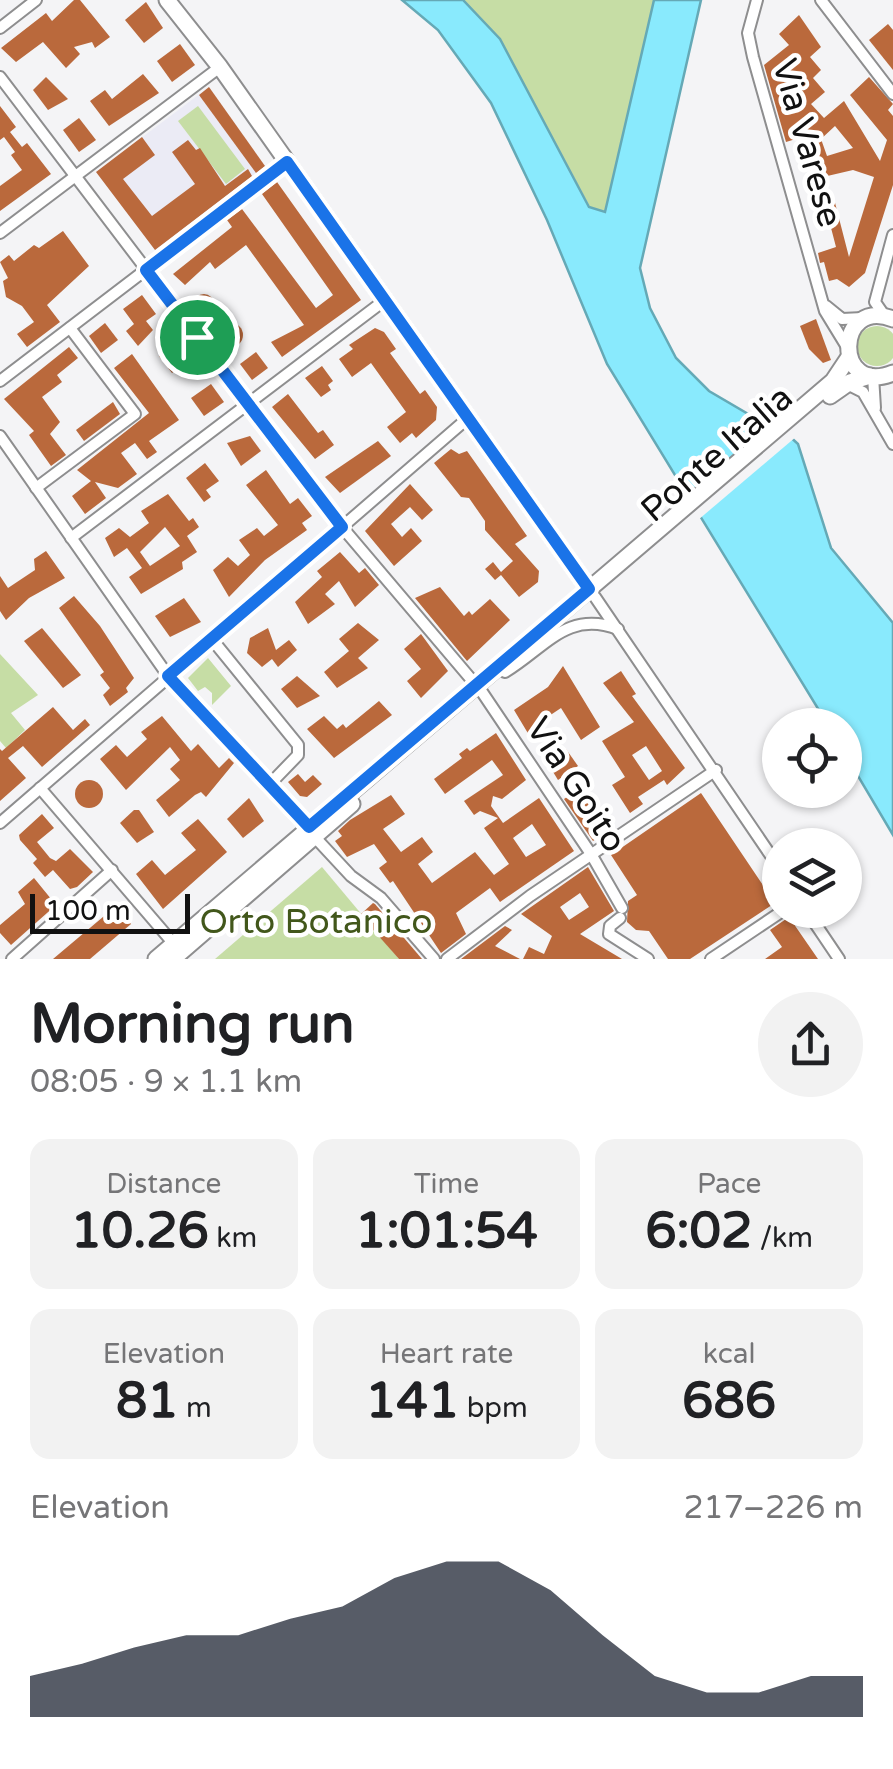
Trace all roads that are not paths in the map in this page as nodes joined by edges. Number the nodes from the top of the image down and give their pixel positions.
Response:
1 (36, 0) edge
2 (168, 0) edge
3 (758, 0) edge
4 (821, 0) edge
5 (0, 28) edge
6 (220, 67) junction
7 (0, 77) edge
8 (893, 94) edge
9 (287, 162) junction
10 (75, 176) junction
11 (0, 233) edge
12 (893, 235) edge
13 (146, 270) junction
14 (385, 300) junction
15 (823, 301) junction
16 (886, 317) edge
17 (70, 328) junction
18 (848, 352) junction
19 (883, 375) edge
20 (0, 380) edge
21 (841, 381) junction
22 (248, 404) junction
23 (877, 414) junction
24 (468, 418) junction
25 (0, 436) edge
26 (893, 444) edge
27 (36, 488) junction
28 (342, 527) junction
29 (71, 538) junction
30 (598, 588) junction
31 (618, 629) junction
32 (211, 638) junction
33 (505, 672) junction
34 (168, 676) junction
35 (479, 689) junction
36 (716, 770) junction
37 (272, 781) junction
38 (40, 788) junction
39 (0, 823) edge
40 (313, 831) junction
41 (762, 842) edge
42 (591, 854) junction
43 (112, 870) junction
44 (762, 925) edge
45 (818, 928) edge
46 (174, 952) edge
47 (12, 959) edge
48 (156, 959) edge
49 (434, 959) edge
50 (447, 959) edge
51 (648, 959) edge
52 (711, 959) edge
53 (839, 959) edge

1 - 5 street
2 - 6 main road
3 - 15 street, Via Varese
4 - 8 street
6 - 9 main road
6 - 10 street
7 - 10 street, Via Goito
9 - 13 street
9 - 14 main road
10 - 11 street
10 - 13 street, Via Goito
12 - 16 street
13 - 17 street
13 - 22 street, Via Goito
14 - 22 street
14 - 24 main road
15 - 16 street
15 - 18 street, Via Varese
16 - 18 main road, Ponte Italia
17 - 20 street
17 - 27 street
18 - 19 main road
18 - 21 main road, Ponte Italia
19 - 21 main road, Ponte Italia
19 - 23 street
21 - 23 street
21 - 30 main road, Ponte Italia
22 - 28 street, Via Goito
22 - 29 street
23 - 26 street
24 - 28 street
24 - 30 main road
25 - 27 street
27 - 29 street
28 - 32 street
28 - 35 street, Via Goito
29 - 34 street
30 - 31 street
30 - 33 main road
30 - 35 main road
31 - 33 street
31 - 36 street
32 - 34 street
32 - 37 street
33 - 35 main road
34 - 37 street
34 - 38 street
35 - 40 main road
35 - 42 street, Via Goito
36 - 41 street
36 - 42 street
37 - 40 street
38 - 39 street
38 - 43 street
40 - 46 main road
40 - 46 main road
40 - 49 street
42 - 50 street
42 - 51 street, Via Goito
43 - 46 street
43 - 47 street
44 - 52 street
45 - 53 street
46 - 48 main road

